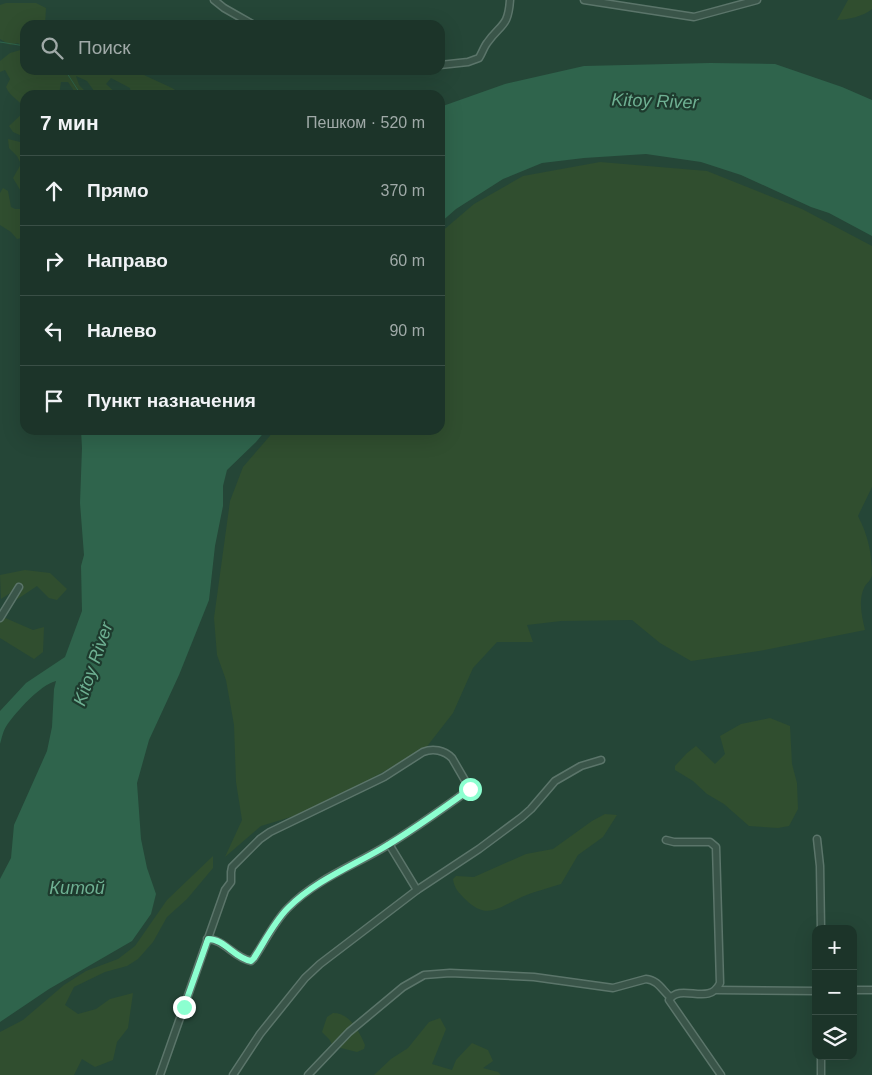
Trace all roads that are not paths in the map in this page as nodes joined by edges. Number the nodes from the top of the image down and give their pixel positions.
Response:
1 (214, 0) edge
2 (510, 0) edge
3 (584, 0) edge
4 (758, 0) edge
5 (245, 20) edge
6 (445, 64) edge
7 (18, 588) dead end
8 (0, 618) edge
9 (601, 760) dead end
10 (817, 839) dead end
11 (666, 840) dead end
12 (389, 844) junction
13 (417, 890) junction
14 (821, 925) edge
15 (208, 939) junction
16 (717, 990) junction
17 (857, 990) edge
18 (872, 990) edge
19 (812, 991) edge
20 (670, 997) junction
21 (820, 1060) edge
22 (160, 1075) edge
23 (233, 1075) edge
24 (308, 1075) edge
25 (721, 1075) edge
26 (821, 1075) edge

1 - 5 street
2 - 6 street
3 - 4 street
7 - 8 street
9 - 13 street
10 - 14 street
11 - 16 street
12 - 13 street
12 - 15 street
12 - 15 street
13 - 23 street
15 - 22 street
16 - 19 street
16 - 20 street
17 - 18 street
20 - 24 street
20 - 25 street
21 - 26 street

